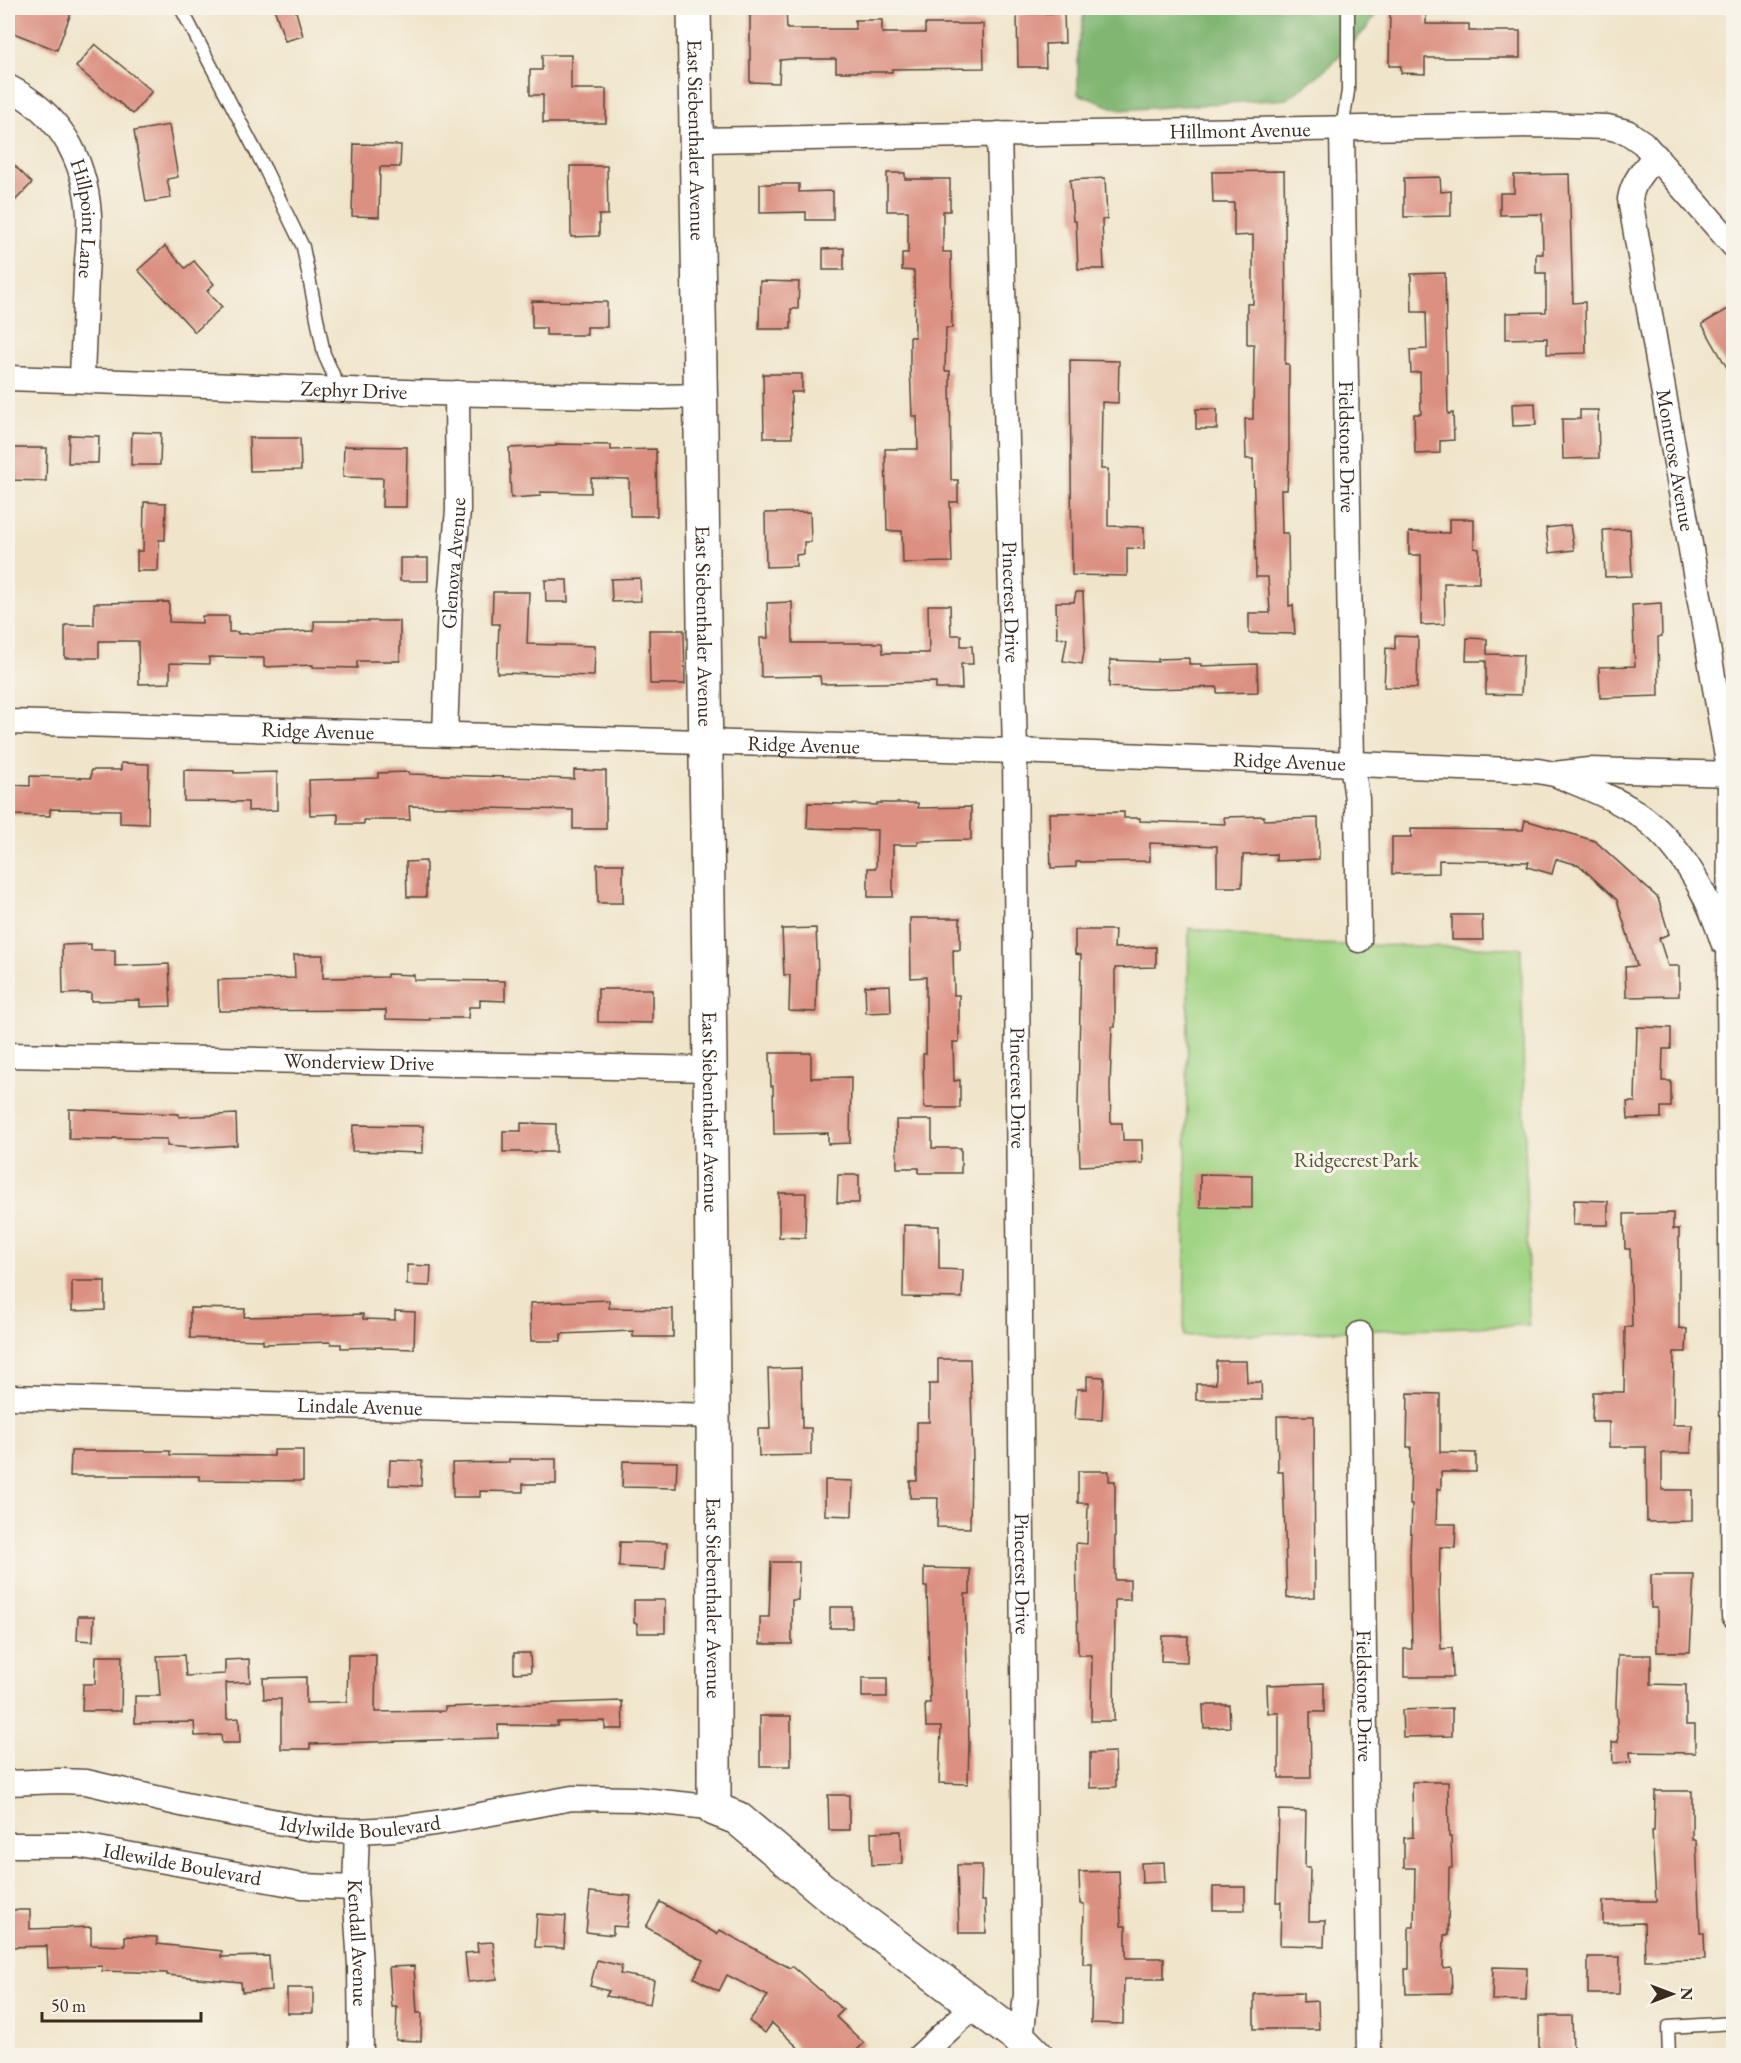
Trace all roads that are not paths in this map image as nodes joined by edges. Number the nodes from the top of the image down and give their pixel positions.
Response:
1 (694, 8) edge
2 (1348, 8) edge
3 (182, 10) dead end
4 (8, 87) edge
5 (1342, 129) junction
6 (999, 134) junction
7 (696, 140) junction
8 (1656, 156) junction
9 (1734, 246) edge
10 (8, 378) edge
11 (82, 380) junction
12 (339, 388) junction
13 (457, 393) junction
14 (700, 396) junction
15 (8, 722) edge
16 (445, 734) junction
17 (707, 741) junction
18 (1015, 751) junction
19 (1352, 763) junction
20 (1554, 774) junction
21 (1732, 774) edge
22 (1359, 940) dead end
23 (1729, 980) junction
24 (8, 1054) edge
25 (711, 1069) junction
26 (1732, 1322) edge
27 (1360, 1334) dead end
28 (8, 1397) edge
29 (715, 1416) junction
30 (1734, 1616) edge
31 (8, 1783) edge
32 (714, 1809) junction
33 (357, 1831) junction
34 (8, 1845) edge
35 (355, 1888) junction
36 (974, 2006) junction
37 (1734, 2023) edge
38 (1029, 2048) edge
39 (361, 2055) edge
40 (921, 2055) edge
41 (1369, 2055) edge
42 (1669, 2055) edge

1 - 7 main road, East Siebenthaler Avenue
2 - 5 lane
3 - 12 lane
4 - 11 street, Hillpoint Lane
5 - 6 street, Hillmont Avenue
5 - 8 street, Hillmont Avenue
5 - 19 street, Fieldstone Drive
6 - 7 street, Hillmont Avenue
6 - 18 street, Pinecrest Drive
7 - 14 main road, East Siebenthaler Avenue
8 - 9 street, Hillmont Avenue
8 - 21 street, Montrose Avenue
10 - 11 street, Zephyr Drive
11 - 12 street, Zephyr Drive
12 - 13 street, Zephyr Drive
13 - 14 street, Zephyr Drive
13 - 16 street, Glenova Avenue
14 - 17 main road, East Siebenthaler Avenue
15 - 16 street, Ridge Avenue
16 - 17 street, Ridge Avenue
17 - 18 street, Ridge Avenue
17 - 25 main road, East Siebenthaler Avenue
18 - 19 street, Ridge Avenue
18 - 38 street, Pinecrest Drive
19 - 20 street, Ridge Avenue
19 - 22 street, Fieldstone Drive
20 - 21 street, Ridge Avenue
20 - 23 street
21 - 23 street
23 - 26 street
24 - 25 street, Wonderview Drive
25 - 29 main road, East Siebenthaler Avenue
26 - 30 street
27 - 41 street, Fieldstone Drive
28 - 29 street, Lindale Avenue
29 - 32 main road, East Siebenthaler Avenue
31 - 33 street, Idylwilde Boulevard
32 - 33 street, Idylwilde Boulevard
32 - 36 main road
33 - 35 street, Kendall Avenue
34 - 35 street, Idlewilde Boulevard
35 - 39 street, Kendall Avenue
36 - 38 main road
36 - 40 street
37 - 42 lane

